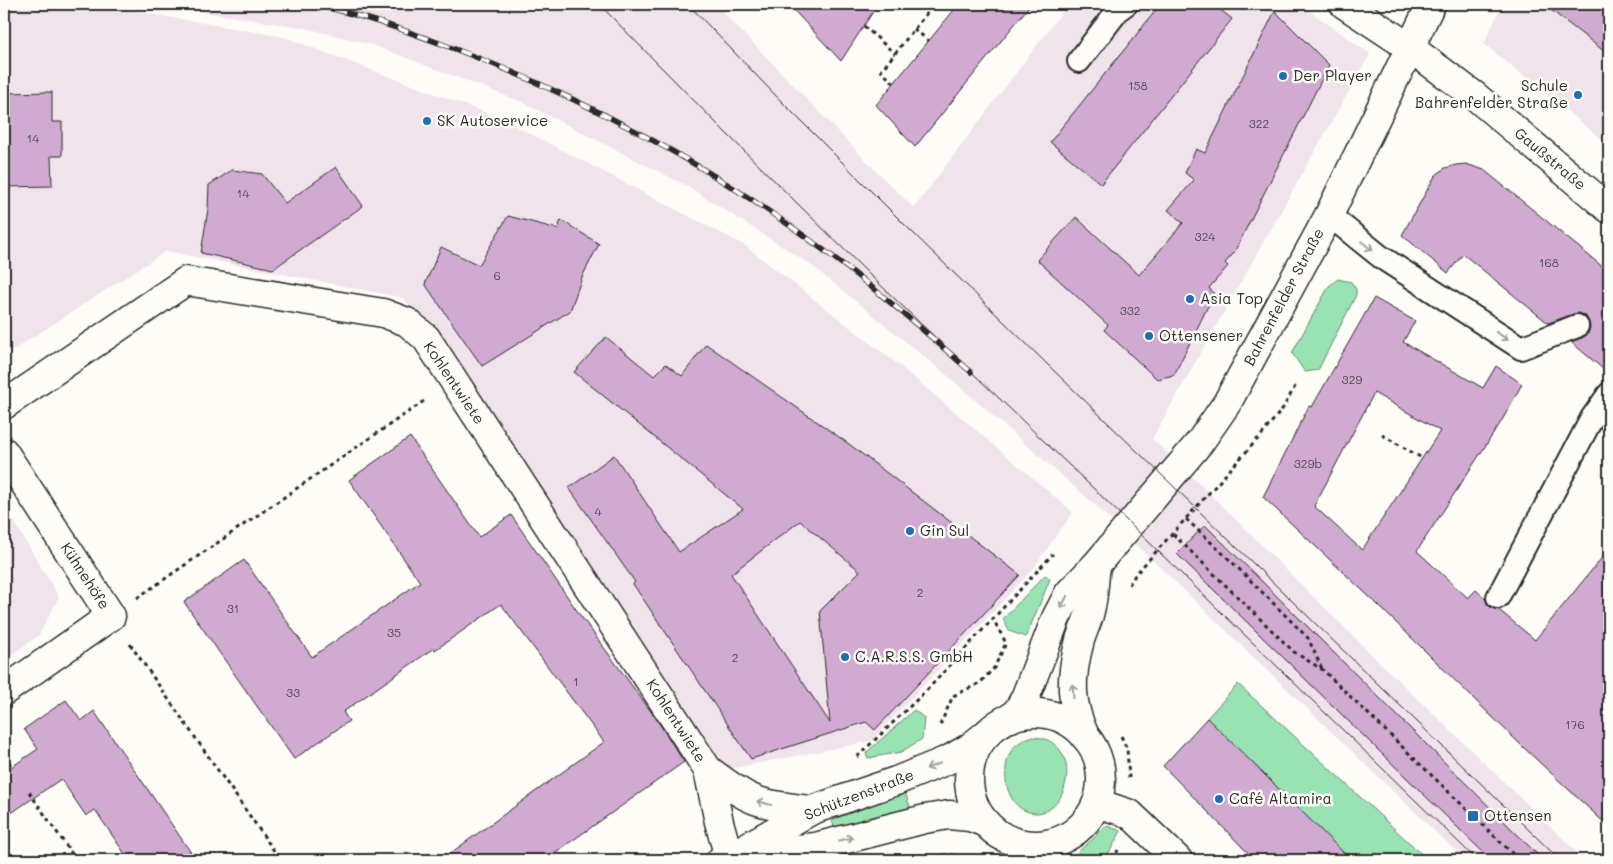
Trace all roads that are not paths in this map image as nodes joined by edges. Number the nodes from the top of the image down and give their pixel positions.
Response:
1 (1126, 4) edge
2 (1344, 4) edge
3 (1431, 4) edge
4 (1409, 47) junction
5 (1079, 61) dead end
6 (1609, 209) edge
7 (1329, 215) junction
8 (1577, 326) dead end
9 (1609, 394) edge
10 (4, 405) edge
11 (4, 452) edge
12 (1096, 565) junction
13 (1498, 597) dead end
14 (4, 691) edge
15 (1011, 718) junction
16 (989, 732) junction
17 (1086, 738) junction
18 (708, 770) junction
19 (1097, 803) junction
20 (812, 810) junction
21 (986, 823) junction
22 (1069, 835) junction
23 (1015, 850) edge
24 (725, 859) edge
25 (1059, 860) edge
26 (1178, 860) edge

1 - 5 lane
2 - 4 street, Gaußstraße
3 - 4 street, Bahrenfelder Straße
4 - 6 street, Gaußstraße
4 - 7 street, Bahrenfelder Straße
7 -> 8 lane
7 - 12 street, Bahrenfelder Straße
9 - 13 lane
10 - 18 street, Kohlentwiete
11 - 14 street, Kühnehöfe
12 -> 15 street, Bahrenfelder Straße
17 -> 12 street
15 - 16 street
15 - 17 street
16 -> 20 street, Schützenstraße
16 - 21 street
17 - 19 street
20 -> 18 street, Kohlentwiete
18 - 24 street, Kohlentwiete
19 - 22 street
19 - 26 street
20 - 24 street, Schützenstraße
21 - 23 street
24 -> 21 street
22 - 23 street
22 - 25 street

